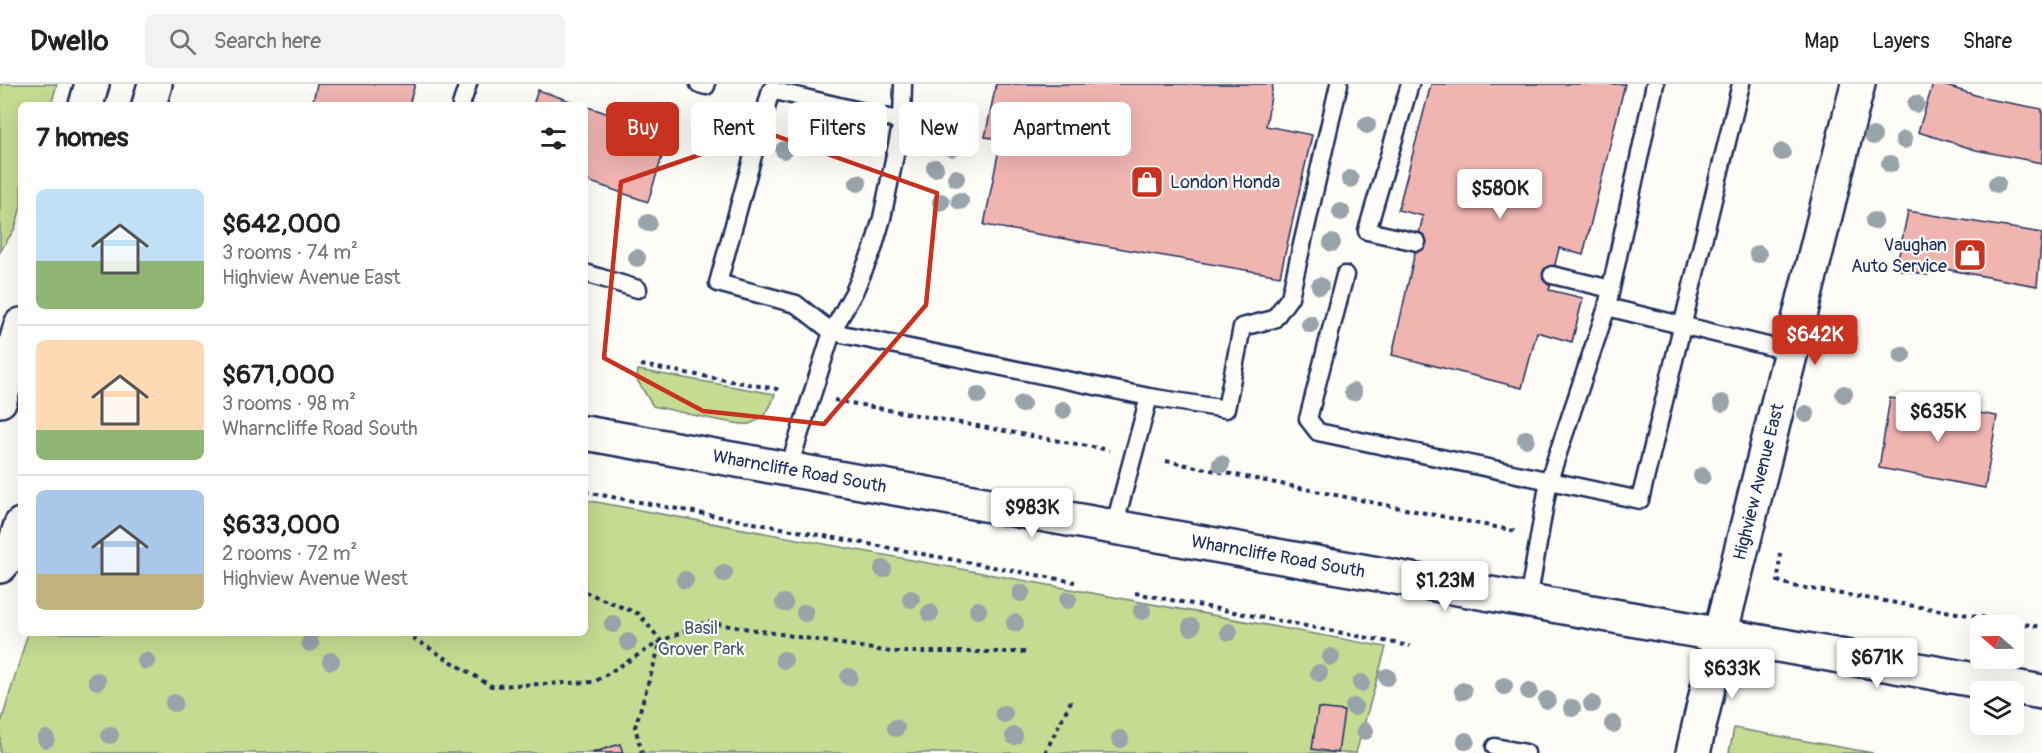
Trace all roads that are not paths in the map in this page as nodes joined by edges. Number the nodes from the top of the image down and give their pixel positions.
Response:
1 (92, 84) edge
2 (155, 84) edge
3 (468, 84) edge
4 (903, 84) edge
5 (1339, 84) edge
6 (1410, 84) edge
7 (1655, 84) edge
8 (1741, 84) edge
9 (1858, 84) edge
10 (87, 102) edge
11 (150, 102) edge
12 (462, 102) edge
13 (903, 102) edge
14 (899, 120) edge
15 (899, 136) edge
16 (1417, 242) dead end
17 (588, 274) edge
18 (1552, 274) dead end
19 (1346, 276) dead end
20 (638, 289) dead end
21 (1611, 289) junction
22 (1607, 307) junction
23 (0, 324) edge
24 (1683, 324) junction
25 (18, 327) edge
26 (832, 332) junction
27 (18, 337) edge
28 (1792, 352) junction
29 (1149, 397) junction
30 (0, 400) edge
31 (588, 434) edge
32 (788, 470) junction
33 (1549, 480) junction
34 (1114, 527) junction
35 (18, 534) edge
36 (0, 566) edge
37 (1528, 601) junction
38 (1720, 635) junction
39 (2042, 692) edge
40 (1495, 747) dead end
41 (1526, 753) edge
42 (1693, 753) edge

1 - 10 main road
2 - 11 main road
3 - 12 lane
4 - 13 lane
5 - 29 lane
6 - 16 lane
7 - 21 lane
8 - 24 lane
9 - 28 main road, Highview Avenue East
14 - 26 lane
15 - 26 lane
17 - 20 lane
18 - 21 lane
19 - 33 lane
21 - 22 lane
22 - 24 lane
22 - 33 lane
23 - 25 main road
24 - 28 lane
24 - 33 lane
26 - 29 lane
26 - 32 lane
27 - 30 main road
28 - 38 main road, Highview Avenue East
29 - 34 lane
31 - 32 main road, Wharncliffe Road South
32 - 34 main road, Wharncliffe Road South
33 - 37 lane
34 - 37 main road, Wharncliffe Road South
35 - 36 main road
37 - 38 main road, Wharncliffe Road South
38 - 39 main road, Wharncliffe Road South
38 - 42 main road, Highview Avenue East
40 - 41 lane

